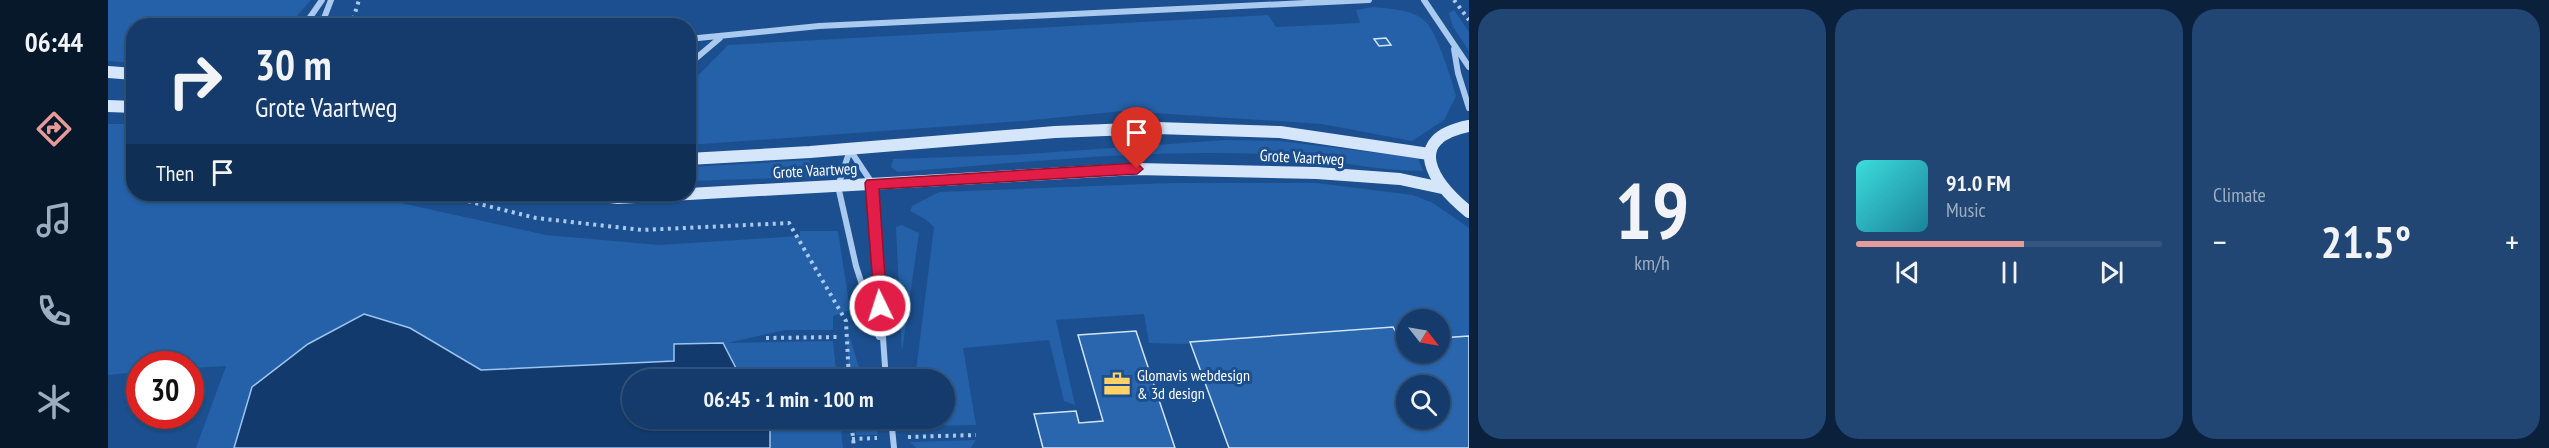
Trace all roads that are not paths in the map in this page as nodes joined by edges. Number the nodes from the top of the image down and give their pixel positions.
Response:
1 (322, 0) edge
2 (331, 0) edge
3 (1369, 0) edge
4 (1424, 0) edge
5 (310, 18) edge
6 (324, 18) edge
7 (720, 37) junction
8 (696, 38) edge
9 (1454, 45) junction
10 (696, 59) edge
11 (1469, 67) edge
12 (108, 72) edge
13 (126, 73) edge
14 (108, 106) edge
15 (126, 107) edge
16 (1469, 108) edge
17 (1469, 126) edge
18 (849, 150) junction
19 (1429, 154) junction
20 (696, 159) edge
21 (872, 183) junction
22 (838, 186) junction
23 (1442, 188) junction
24 (696, 194) edge
25 (1469, 212) edge
26 (883, 347) junction
27 (885, 369) edge
28 (892, 429) edge
29 (894, 448) edge

1 - 5 street
2 - 6 street
3 - 7 street
4 - 9 street
7 - 8 street
7 - 10 street
9 - 11 street
9 - 16 street
12 - 13 main road
14 - 15 main road
17 - 19 main road
18 - 19 main road, Grote Vaartweg
18 - 20 main road, Grote Vaartweg
18 - 21 street
18 - 22 street
19 - 23 main road
21 - 22 main road, Grote Vaartweg
21 - 23 main road, Grote Vaartweg
21 - 26 street
22 - 24 main road, Grote Vaartweg
22 - 26 street
23 - 25 main road
26 - 27 street
28 - 29 street

